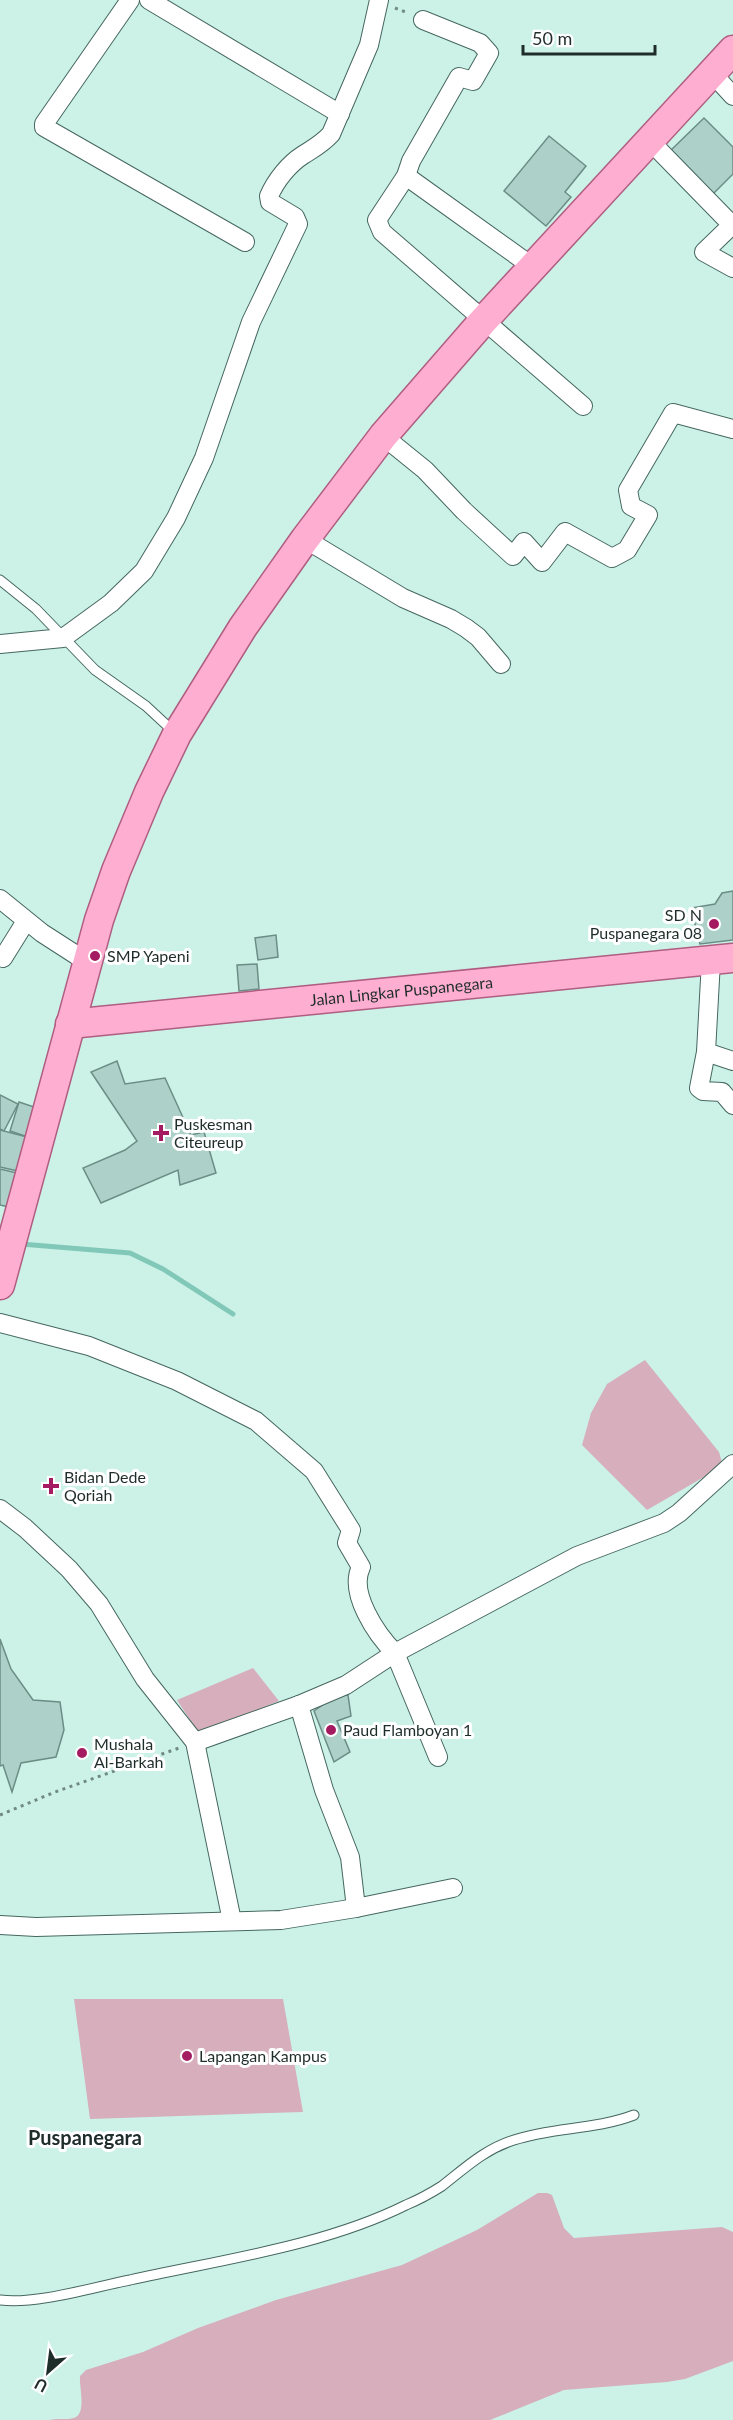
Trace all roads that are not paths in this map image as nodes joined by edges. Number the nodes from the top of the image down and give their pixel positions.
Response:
1 (130, 0) edge
2 (149, 0) edge
3 (379, 1) edge
4 (423, 20) road end
5 (733, 50) edge
6 (712, 73) junction
7 (733, 96) edge
8 (340, 114) junction
9 (650, 140) junction
10 (406, 176) junction
11 (245, 242) dead end
12 (532, 267) junction
13 (733, 268) edge
14 (483, 321) junction
15 (583, 406) dead end
16 (733, 429) edge
17 (382, 436) junction
18 (305, 538) junction
19 (0, 580) edge
20 (63, 638) junction
21 (0, 644) edge
22 (501, 663) dead end
23 (177, 734) junction
24 (0, 899) edge
25 (26, 921) junction
26 (3, 958) dead end
27 (722, 959) edge
28 (87, 962) junction
29 (70, 1024) junction
30 (706, 1052) junction
31 (733, 1060) edge
32 (733, 1105) edge
33 (1, 1282) edge
34 (0, 1323) edge
35 (733, 1464) edge
36 (0, 1509) edge
37 (395, 1653) junction
38 (299, 1706) junction
39 (195, 1742) junction
40 (438, 1757) dead end
41 (453, 1888) dead end
42 (356, 1908) junction
43 (232, 1921) junction
44 (0, 1925) edge
45 (634, 2115) dead end
46 (0, 2300) edge

1 - 11 street
2 - 8 street
3 - 8 street
4 - 10 street
5 - 6 main road
6 - 7 street
6 - 9 main road
8 - 20 street
9 - 12 main road
9 - 13 street
10 - 12 street
10 - 14 street
12 - 14 main road
14 - 15 street
14 - 17 main road
16 - 17 street
17 - 18 main road
18 - 22 street
18 - 23 main road
19 - 20 lane
20 - 21 street
20 - 23 lane
23 - 28 main road
24 - 25 street
25 - 26 street
25 - 28 street
27 - 29 main road, Jalan Lingkar Puspanegara
27 - 30 street
28 - 29 main road
29 - 33 main road
30 - 31 street
30 - 32 street
34 - 37 street
35 - 37 street
36 - 39 street
37 - 38 street
37 - 40 street
38 - 39 street
38 - 42 street
39 - 43 street
41 - 42 street
42 - 43 street
43 - 44 street
45 - 46 lane

